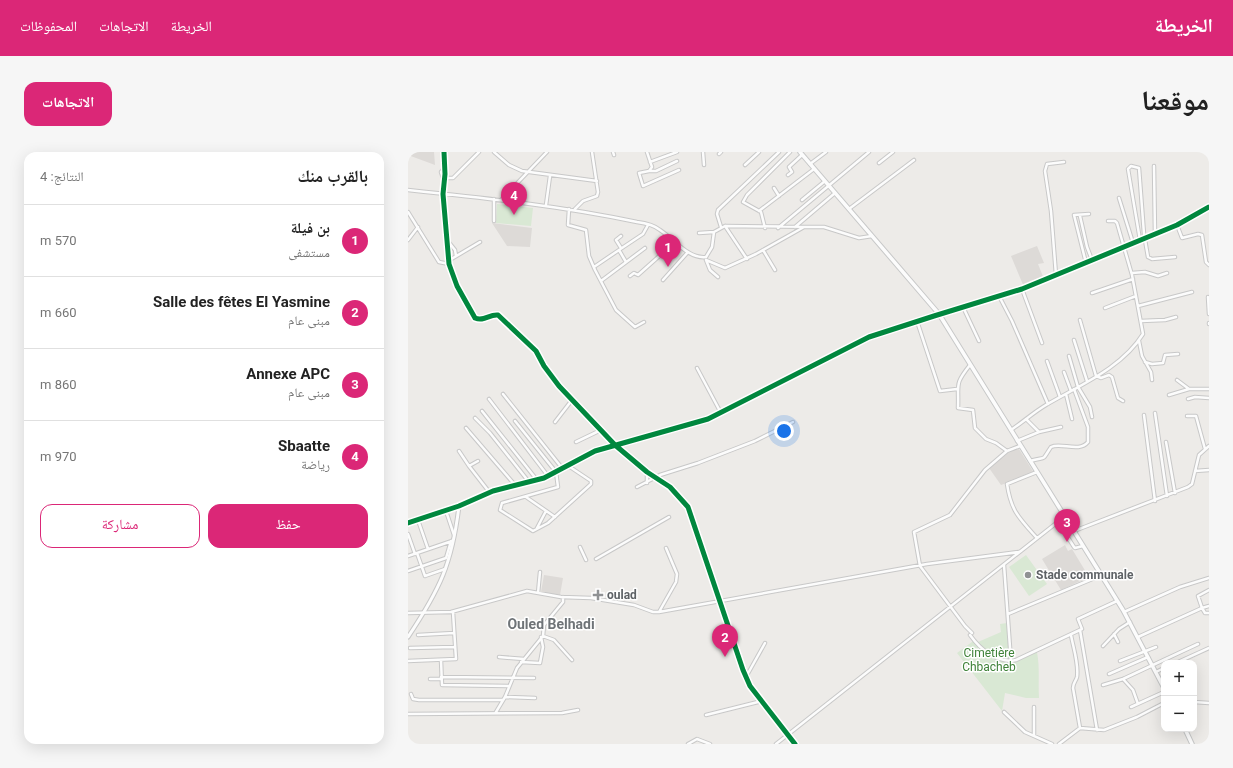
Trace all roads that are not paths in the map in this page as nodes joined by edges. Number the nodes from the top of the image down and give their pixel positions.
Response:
1 (444, 152) edge
2 (479, 152) edge
3 (494, 152) edge
4 (547, 152) edge
5 (592, 152) edge
6 (647, 152) edge
7 (677, 152) edge
8 (703, 152) edge
9 (759, 152) edge
10 (779, 152) edge
11 (790, 152) edge
12 (826, 152) edge
13 (869, 152) edge
14 (893, 152) edge
15 (802, 153) edge
16 (914, 160) dead end
17 (677, 161) dead end
18 (650, 162) junction
19 (1064, 162) dead end
20 (879, 163) dead end
21 (810, 164) junction
22 (704, 165) dead end
23 (745, 165) dead end
24 (1154, 166) dead end
25 (814, 169) junction
26 (679, 170) dead end
27 (649, 171) junction
28 (526, 172) junction
29 (788, 175) dead end
30 (550, 176) junction
31 (444, 179) junction
32 (597, 181) junction
33 (825, 181) junction
34 (829, 186) junction
35 (774, 188) dead end
36 (408, 190) edge
37 (835, 193) junction
38 (443, 194) junction
39 (778, 196) junction
40 (1119, 198) dead end
41 (494, 199) junction
42 (500, 200) junction
43 (802, 200) dead end
44 (546, 205) junction
45 (1209, 208) edge
46 (570, 209) junction
47 (574, 209) junction
48 (759, 210) junction
49 (849, 210) junction
50 (408, 212) edge
51 (1089, 214) dead end
52 (1080, 216) junction
53 (494, 221) dead end
54 (1108, 221) dead end
55 (648, 225) junction
56 (1177, 225) junction
57 (725, 226) junction
58 (418, 227) junction
59 (721, 227) junction
60 (795, 227) junction
61 (804, 227) junction
62 (765, 228) junction
63 (778, 228) junction
64 (714, 232) junction
65 (699, 233) dead end
66 (1155, 234) junction
67 (621, 236) dead end
68 (872, 236) junction
69 (1145, 238) junction
70 (447, 239) junction
71 (408, 240) edge
72 (1140, 240) junction
73 (480, 242) dead end
74 (675, 242) junction
75 (1133, 243) junction
76 (1125, 246) junction
77 (645, 248) dead end
78 (620, 249) junction
79 (763, 250) junction
80 (688, 252) junction
81 (456, 256) junction
82 (1175, 256) dead end
83 (747, 258) junction
84 (706, 259) junction
85 (1092, 260) junction
86 (626, 262) junction
87 (448, 263) junction
88 (1086, 263) junction
89 (1209, 265) edge
90 (594, 267) junction
91 (775, 270) dead end
92 (1132, 273) junction
93 (1167, 273) dead end
94 (1056, 275) junction
95 (630, 276) dead end
96 (718, 277) dead end
97 (1133, 279) junction
98 (663, 280) dead end
99 (601, 281) junction
100 (1022, 289) junction
101 (1192, 292) dead end
102 (1092, 294) dead end
103 (999, 296) junction
104 (1136, 296) junction
105 (1208, 297) edge
106 (1138, 306) junction
107 (963, 307) junction
108 (1105, 308) dead end
109 (939, 314) junction
110 (1209, 314) edge
111 (1176, 317) dead end
112 (1080, 320) dead end
113 (917, 321) junction
114 (1141, 321) junction
115 (644, 322) dead end
116 (1074, 340) dead end
117 (1139, 340) junction
118 (979, 341) dead end
119 (1042, 343) dead end
120 (1178, 354) dead end
121 (1069, 356) dead end
122 (1047, 361) dead end
123 (1145, 361) junction
124 (970, 365) junction
125 (697, 368) dead end
126 (1064, 372) dead end
127 (1096, 376) junction
128 (1152, 380) dead end
129 (1177, 380) dead end
130 (1087, 382) junction
131 (1078, 387) junction
132 (957, 389) junction
133 (1074, 389) junction
134 (1189, 389) junction
135 (1209, 389) edge
136 (1071, 391) junction
137 (503, 394) dead end
138 (1066, 394) junction
139 (1169, 395) dead end
140 (1060, 398) junction
141 (1209, 398) edge
142 (489, 399) dead end
143 (1188, 399) dead end
144 (572, 400) junction
145 (1123, 401) dead end
146 (1048, 404) junction
147 (482, 411) dead end
148 (721, 413) junction
149 (1155, 413) dead end
150 (1144, 415) dead end
151 (1188, 416) dead end
152 (1092, 417) dead end
153 (475, 418) dead end
154 (1026, 419) junction
155 (1072, 419) dead end
156 (515, 421) dead end
157 (555, 422) dead end
158 (793, 422) dead end
159 (1061, 427) dead end
160 (466, 428) dead end
161 (601, 430) junction
162 (1011, 431) junction
163 (1039, 432) junction
164 (1018, 441) junction
165 (576, 442) dead end
166 (1166, 442) dead end
167 (615, 445) junction
168 (1020, 446) junction
169 (1209, 446) edge
170 (1205, 449) junction
171 (459, 451) dead end
172 (1008, 451) junction
173 (478, 461) dead end
174 (1030, 461) junction
175 (567, 465) junction
176 (469, 466) junction
177 (562, 468) junction
178 (1209, 470) edge
179 (1196, 471) junction
180 (556, 472) junction
181 (647, 472) junction
182 (1037, 472) junction
183 (548, 476) junction
184 (656, 478) junction
185 (538, 480) junction
186 (529, 482) junction
187 (647, 483) junction
188 (515, 485) junction
189 (637, 487) dead end
190 (490, 492) junction
191 (1175, 493) junction
192 (1167, 496) junction
193 (525, 497) junction
194 (1155, 501) junction
195 (459, 506) junction
196 (446, 511) junction
197 (546, 511) junction
198 (555, 517) junction
199 (669, 517) dead end
200 (1064, 517) junction
201 (418, 520) junction
202 (1058, 522) junction
203 (408, 524) edge
204 (536, 529) junction
205 (1074, 531) junction
206 (408, 534) edge
207 (1037, 538) junction
208 (453, 539) junction
209 (1083, 546) junction
210 (580, 548) dead end
211 (666, 548) dead end
212 (428, 549) junction
213 (1019, 552) junction
214 (416, 553) junction
215 (408, 556) edge
216 (596, 559) dead end
217 (586, 560) dead end
218 (1004, 564) junction
219 (422, 566) junction
220 (920, 566) junction
221 (446, 569) junction
222 (408, 571) edge
223 (540, 572) dead end
224 (1102, 574) junction
225 (1209, 578) edge
226 (1209, 590) edge
227 (538, 593) junction
228 (563, 597) junction
229 (720, 600) junction
230 (1117, 601) junction
231 (952, 606) junction
232 (1209, 606) edge
233 (1202, 608) junction
234 (453, 612) junction
235 (659, 612) junction
236 (1124, 612) junction
237 (408, 613) edge
238 (424, 613) junction
239 (1008, 614) junction
240 (1209, 614) edge
241 (1130, 622) junction
242 (1080, 630) junction
243 (454, 633) junction
244 (418, 634) dead end
245 (1114, 634) junction
246 (1071, 635) junction
247 (542, 636) junction
248 (408, 637) edge
249 (1138, 637) junction
250 (1118, 642) dead end
251 (764, 644) dead end
252 (1198, 644) dead end
253 (1103, 646) dead end
254 (455, 647) junction
255 (1156, 647) dead end
256 (410, 648) dead end
257 (1209, 648) edge
258 (1145, 651) junction
259 (1148, 656) junction
260 (499, 657) dead end
261 (524, 658) junction
262 (441, 660) junction
263 (572, 660) dead end
264 (1183, 660) edge
265 (408, 661) edge
266 (1011, 661) junction
267 (520, 662) junction
268 (1120, 662) dead end
269 (1153, 665) junction
270 (1161, 670) edge
271 (1156, 672) junction
272 (1109, 674) dead end
273 (441, 678) junction
274 (512, 678) junction
275 (534, 678) dead end
276 (746, 678) junction
277 (430, 679) dead end
278 (1123, 679) junction
279 (1161, 682) edge
280 (1103, 685) dead end
281 (508, 686) junction
282 (1161, 693) edge
283 (411, 694) dead end
284 (504, 697) junction
285 (535, 698) dead end
286 (502, 700) junction
287 (762, 701) junction
288 (1197, 702) edge
289 (1209, 703) edge
290 (1138, 704) junction
291 (1161, 705) edge
292 (1034, 707) dead end
293 (1131, 707) dead end
294 (578, 710) dead end
295 (496, 712) junction
296 (1004, 712) dead end
297 (408, 714) edge
298 (706, 715) dead end
299 (1080, 728) junction
300 (1097, 730) junction
301 (1186, 732) edge
302 (789, 734) junction
303 (1034, 735) junction
304 (1046, 743) edge
305 (688, 744) edge
306 (710, 744) edge
307 (776, 744) edge
308 (795, 744) edge
309 (1052, 744) edge
310 (1059, 744) edge
311 (1192, 744) edge

1 - 31 street
2 - 31 street
3 - 28 street
4 - 28 street
5 - 32 street
6 - 18 street
7 - 18 street
8 - 22 street
9 - 23 street
10 - 59 street
11 - 48 street
12 - 21 street
13 - 34 street
14 - 20 street
15 - 21 main road
15 - 29 street
16 - 49 street
17 - 27 street
18 - 27 street
19 - 94 street
21 - 25 main road
24 - 66 street
25 - 33 main road
25 - 39 street
26 - 27 street
28 - 30 street
28 - 42 street
30 - 32 street
30 - 44 street
31 - 38 street
32 - 47 street
33 - 34 main road
33 - 43 street
34 - 37 main road
34 - 63 street
35 - 39 street
36 - 38 street
37 - 49 main road
37 - 60 street
38 - 41 street
38 - 70 street
39 - 48 street
40 - 75 street
41 - 42 street
41 - 53 street
42 - 44 street
44 - 46 street
45 - 56 street
46 - 47 street
46 - 90 street
47 - 55 street
48 - 62 street
49 - 68 main road
50 - 58 street
51 - 52 street
52 - 85 street
52 - 88 street
54 - 76 street
55 - 74 street
55 - 78 street
56 - 66 street
56 - 89 street
57 - 59 street
57 - 62 street
57 - 83 street
58 - 71 street
58 - 87 street
59 - 64 street
60 - 61 street
60 - 63 street
61 - 68 street
61 - 79 street
62 - 63 street
64 - 65 street
64 - 84 street
66 - 69 street
67 - 78 street
68 - 109 main road
69 - 72 street
69 - 72 street
69 - 82 street
70 - 81 street
70 - 87 street
72 - 75 street
73 - 81 street
74 - 80 street
74 - 95 street
75 - 76 street
76 - 85 street
76 - 92 street
77 - 86 street
78 - 86 street
78 - 90 street
79 - 83 street
79 - 91 street
80 - 84 street
80 - 98 street
81 - 87 street
83 - 84 street
84 - 96 street
85 - 88 street
86 - 99 street
87 - 144 street
88 - 94 street
90 - 99 street
92 - 93 street
92 - 97 street
94 - 100 street
97 - 102 street
97 - 104 street
99 - 115 street
100 - 103 street
100 - 119 street
101 - 106 street
103 - 107 street
103 - 146 street
104 - 106 street
104 - 108 street
105 - 110 street
106 - 114 street
107 - 109 street
107 - 118 street
109 - 113 street
109 - 124 main road
111 - 114 street
112 - 127 street
113 - 132 street
113 - 148 street
114 - 117 street
116 - 130 street
117 - 123 street
117 - 127 street
120 - 123 street
121 - 131 street
122 - 140 street
123 - 128 street
124 - 132 street
124 - 162 main road
125 - 148 street
126 - 136 street
127 - 130 street
127 - 145 street
129 - 134 street
130 - 131 street
131 - 133 street
131 - 152 street
132 - 172 street
133 - 136 street
133 - 174 street
134 - 135 street
134 - 139 street
136 - 138 street
137 - 177 street
138 - 140 street
138 - 155 street
140 - 146 street
141 - 143 street
142 - 183 street
144 - 157 street
144 - 161 street
146 - 154 street
147 - 185 street
148 - 167 street
149 - 192 street
150 - 194 street
151 - 170 street
153 - 186 street
154 - 162 street
154 - 163 street
156 - 180 street
158 - 184 street
159 - 163 street
160 - 188 street
161 - 165 street
161 - 167 street
162 - 164 main road
163 - 164 street
164 - 168 main road
166 - 191 street
167 - 175 street
167 - 181 street
168 - 172 street
168 - 174 main road
169 - 170 street
170 - 179 street
171 - 176 street
172 - 220 street
173 - 176 street
174 - 182 main road
175 - 177 street
175 - 198 street
176 - 190 street
177 - 180 street
178 - 179 street
179 - 191 street
180 - 183 street
180 - 193 street
181 - 184 street
181 - 187 street
182 - 200 main road
182 - 207 street
183 - 185 street
184 - 187 street
184 - 229 street
185 - 186 street
186 - 188 street
187 - 189 street
188 - 190 street
190 - 195 street
191 - 192 street
192 - 194 street
193 - 197 street
193 - 204 street
194 - 205 street
195 - 196 street
195 - 208 street
196 - 201 street
196 - 208 street
197 - 198 street
197 - 204 street
198 - 204 street
199 - 216 street
200 - 202 street
200 - 205 main road
201 - 203 street
201 - 212 street
202 - 207 street
202 - 209 street
205 - 209 main road
206 - 214 street
207 - 213 street
208 - 212 street
208 - 219 street
208 - 221 street
209 - 224 main road
210 - 217 street
211 - 235 street
212 - 214 street
213 - 218 street
213 - 220 street
214 - 215 street
214 - 219 street
218 - 231 street
218 - 239 street
219 - 221 street
219 - 222 street
220 - 229 street
220 - 231 street
221 - 238 street
223 - 227 street
224 - 230 main road
224 - 239 street
225 - 236 street
226 - 233 street
227 - 228 street
227 - 234 street
228 - 235 street
228 - 247 street
229 - 235 street
229 - 276 street
230 - 236 main road
230 - 242 street
231 - 266 street
231 - 302 street
232 - 233 street
233 - 240 street
233 - 249 street
234 - 238 street
234 - 243 street
236 - 241 main road
237 - 238 street
238 - 248 street
239 - 266 street
241 - 245 street
241 - 249 main road
242 - 246 street
242 - 300 street
243 - 244 street
243 - 254 street
245 - 250 street
245 - 253 street
246 - 266 street
246 - 299 street
247 - 261 street
247 - 263 street
247 - 267 street
249 - 258 main road
251 - 276 street
252 - 269 street
254 - 256 street
254 - 262 street
255 - 258 street
257 - 264 street
258 - 259 main road
258 - 268 street
259 - 269 main road
259 - 272 street
260 - 261 street
261 - 267 street
262 - 265 street
262 - 273 street
267 - 274 street
269 - 271 main road
269 - 278 street
270 - 271 street
271 - 279 main road
273 - 274 street
273 - 277 street
273 - 281 street
274 - 275 street
274 - 281 street
276 - 287 street
278 - 280 street
278 - 290 street
281 - 284 street
282 - 290 street
283 - 286 street
284 - 285 street
284 - 286 street
286 - 295 street
287 - 298 street
287 - 302 street
288 - 289 street
290 - 293 street
291 - 300 street
292 - 303 street
294 - 295 street
295 - 297 street
296 - 303 street
299 - 300 street
299 - 310 street
301 - 311 main road
302 - 307 street
302 - 308 street
303 - 304 street
304 - 309 street
305 - 306 street

